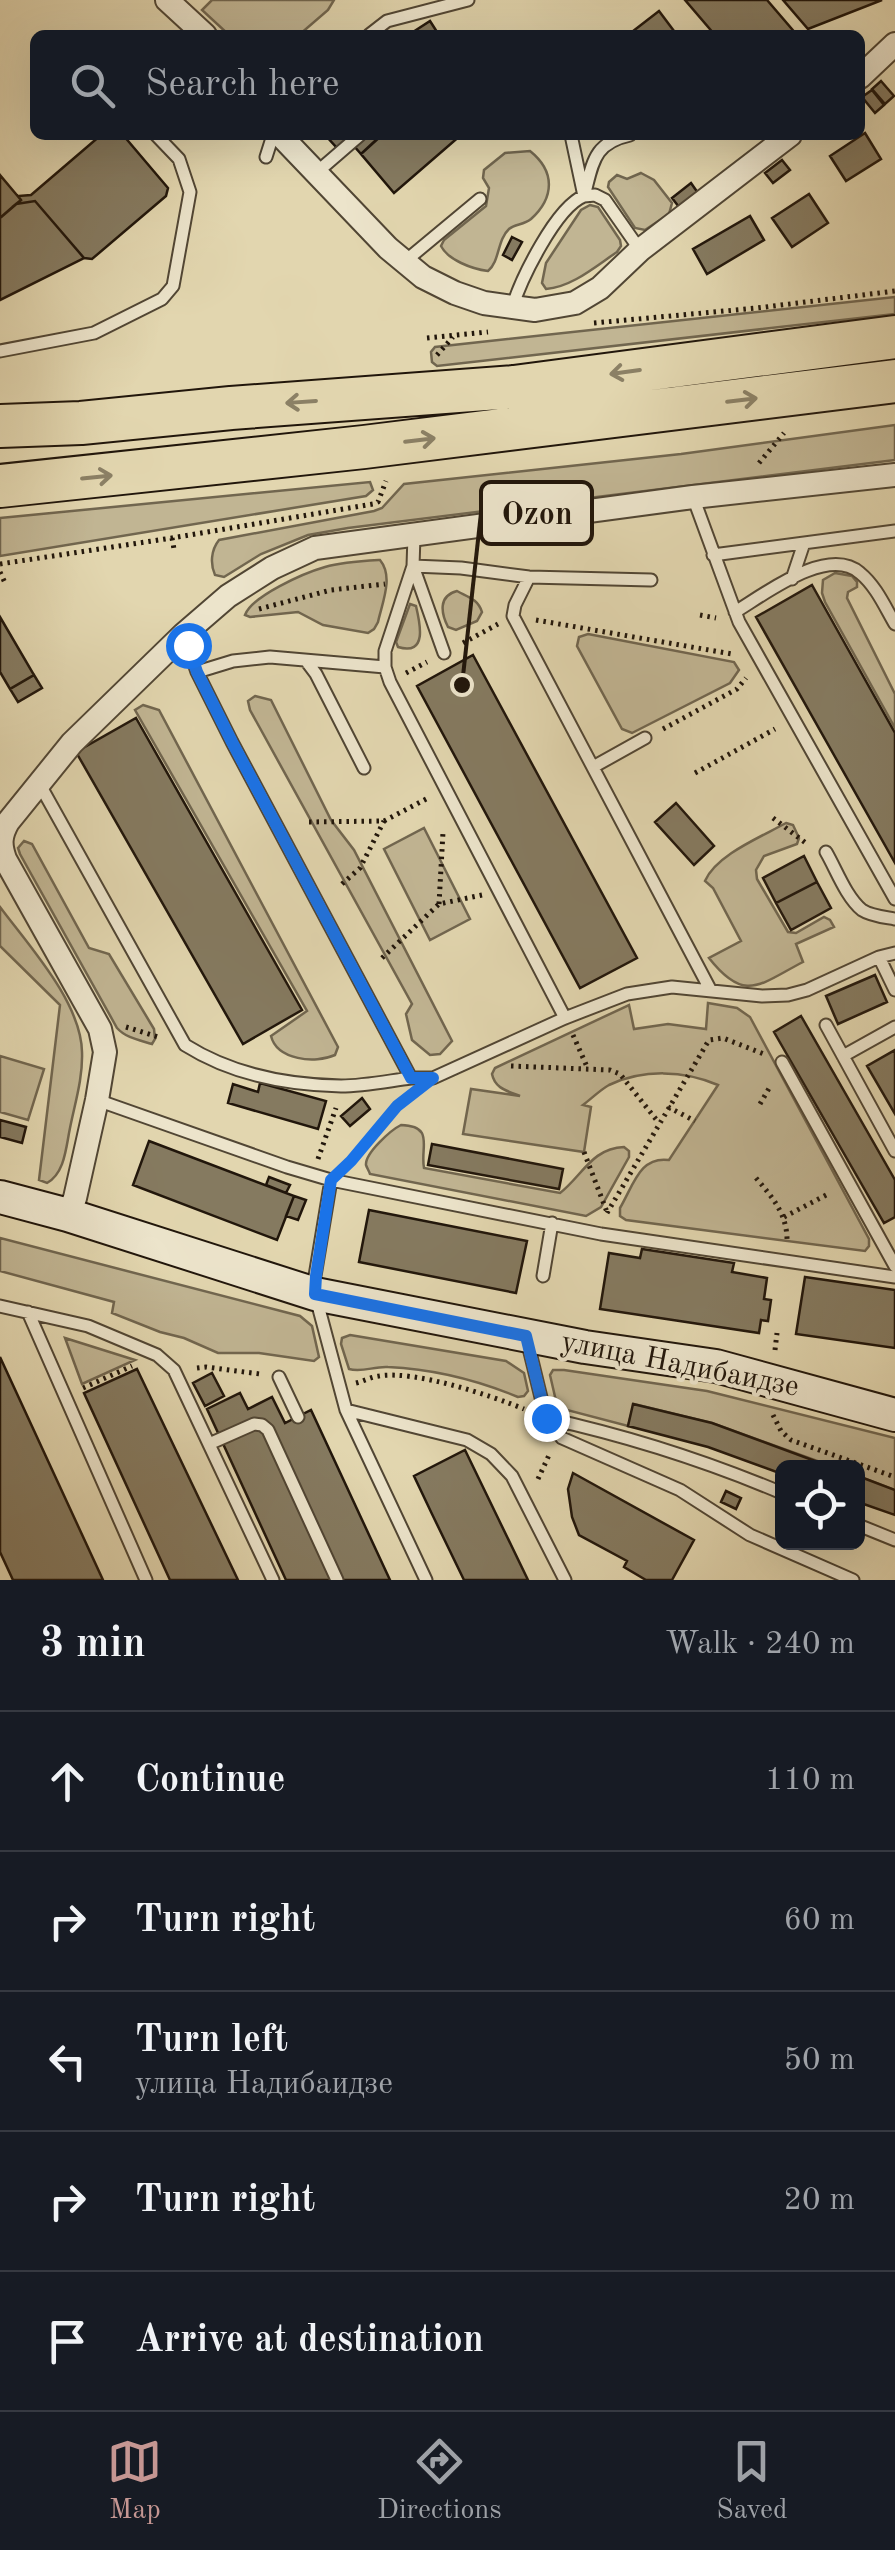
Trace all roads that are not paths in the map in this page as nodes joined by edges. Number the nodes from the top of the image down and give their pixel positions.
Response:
1 (167, 0) edge
2 (468, 0) edge
3 (200, 30) edge
4 (375, 30) edge
5 (895, 44) edge
6 (865, 72) edge
7 (160, 140) edge
8 (274, 140) edge
9 (282, 140) edge
10 (354, 140) edge
11 (571, 140) edge
12 (610, 140) edge
13 (784, 140) edge
14 (266, 157) dead end
15 (316, 173) junction
16 (584, 196) junction
17 (480, 199) dead end
18 (640, 250) junction
19 (404, 263) junction
20 (523, 309) junction
21 (895, 336) edge
22 (0, 351) edge
23 (895, 380) edge
24 (0, 426) edge
25 (895, 475) edge
26 (0, 486) edge
27 (693, 497) junction
28 (895, 531) edge
29 (414, 536) junction
30 (804, 543) junction
31 (713, 555) junction
32 (414, 566) junction
33 (530, 577) junction
34 (792, 579) junction
35 (651, 580) dead end
36 (734, 612) junction
37 (895, 624) edge
38 (184, 634) junction
39 (444, 653) road end
40 (307, 662) junction
41 (385, 667) junction
42 (197, 672) junction
43 (645, 738) road end
44 (594, 767) junction
45 (364, 768) dead end
46 (39, 783) junction
47 (1, 832) edge
48 (819, 850) road end
49 (895, 899) edge
50 (895, 919) edge
51 (895, 952) edge
52 (879, 958) junction
53 (895, 990) edge
54 (712, 991) junction
55 (565, 1018) junction
56 (826, 1025) dead end
57 (895, 1028) edge
58 (843, 1056) junction
59 (782, 1062) road end
60 (411, 1078) junction
61 (97, 1100) junction
62 (895, 1151) edge
63 (331, 1180) junction
64 (0, 1197) edge
65 (68, 1215) junction
66 (552, 1224) junction
67 (895, 1266) edge
68 (542, 1276) dead end
69 (895, 1276) edge
70 (315, 1294) junction
71 (0, 1306) edge
72 (28, 1312) junction
73 (526, 1336) junction
74 (278, 1377) road end
75 (346, 1410) junction
76 (895, 1414) edge
77 (298, 1417) dead end
78 (546, 1418) junction
79 (209, 1444) junction
80 (775, 1490) edge
81 (865, 1528) edge
82 (895, 1540) edge
83 (146, 1580) edge
84 (272, 1580) edge
85 (337, 1580) edge
86 (426, 1580) edge
87 (564, 1580) edge
88 (853, 1580) edge

1 - 3 street
2 - 4 lane
5 - 6 street
7 - 22 lane
8 - 14 lane
9 - 15 street
10 - 15 lane
11 - 16 lane
12 - 16 lane
13 - 18 street
15 - 19 street
16 - 18 lane
16 - 20 lane
17 - 19 lane
18 - 20 street
19 - 20 street
21 -> 24 highway
26 -> 23 highway
25 - 27 street
27 - 29 street
27 - 31 lane
28 - 30 lane
29 - 32 lane
29 - 38 street
30 - 31 lane
30 - 34 lane
31 - 36 lane
32 - 33 lane
32 - 39 lane
32 - 41 lane
33 - 35 lane
33 - 44 lane
34 - 36 lane
34 - 37 lane
36 - 49 lane
38 - 42 lane
38 - 46 street
40 - 41 lane
40 - 42 lane
40 - 45 lane
41 - 55 lane
42 - 60 lane
43 - 44 lane
44 - 54 lane
46 - 47 street
46 - 60 lane
47 - 61 street
48 - 50 lane
51 - 52 lane
52 - 53 lane
52 - 54 lane
54 - 55 lane
55 - 60 lane
56 - 58 lane
57 - 58 lane
58 - 62 lane
59 - 67 lane
61 - 63 lane
61 - 65 street
63 - 66 lane
63 - 70 lane
64 - 65 main road, улица Надибаидзе
65 - 70 main road, улица Надибаидзе
66 - 68 lane
66 - 69 lane
70 - 73 main road, улица Надибаидзе
70 - 75 lane
71 - 72 lane
72 - 79 lane
72 - 83 lane
73 - 76 main road, улица Надибаидзе
73 - 78 lane
74 - 77 lane
75 - 86 lane
75 - 87 lane
78 - 80 lane
78 - 88 lane
79 - 84 lane
79 - 85 lane
81 - 82 lane

